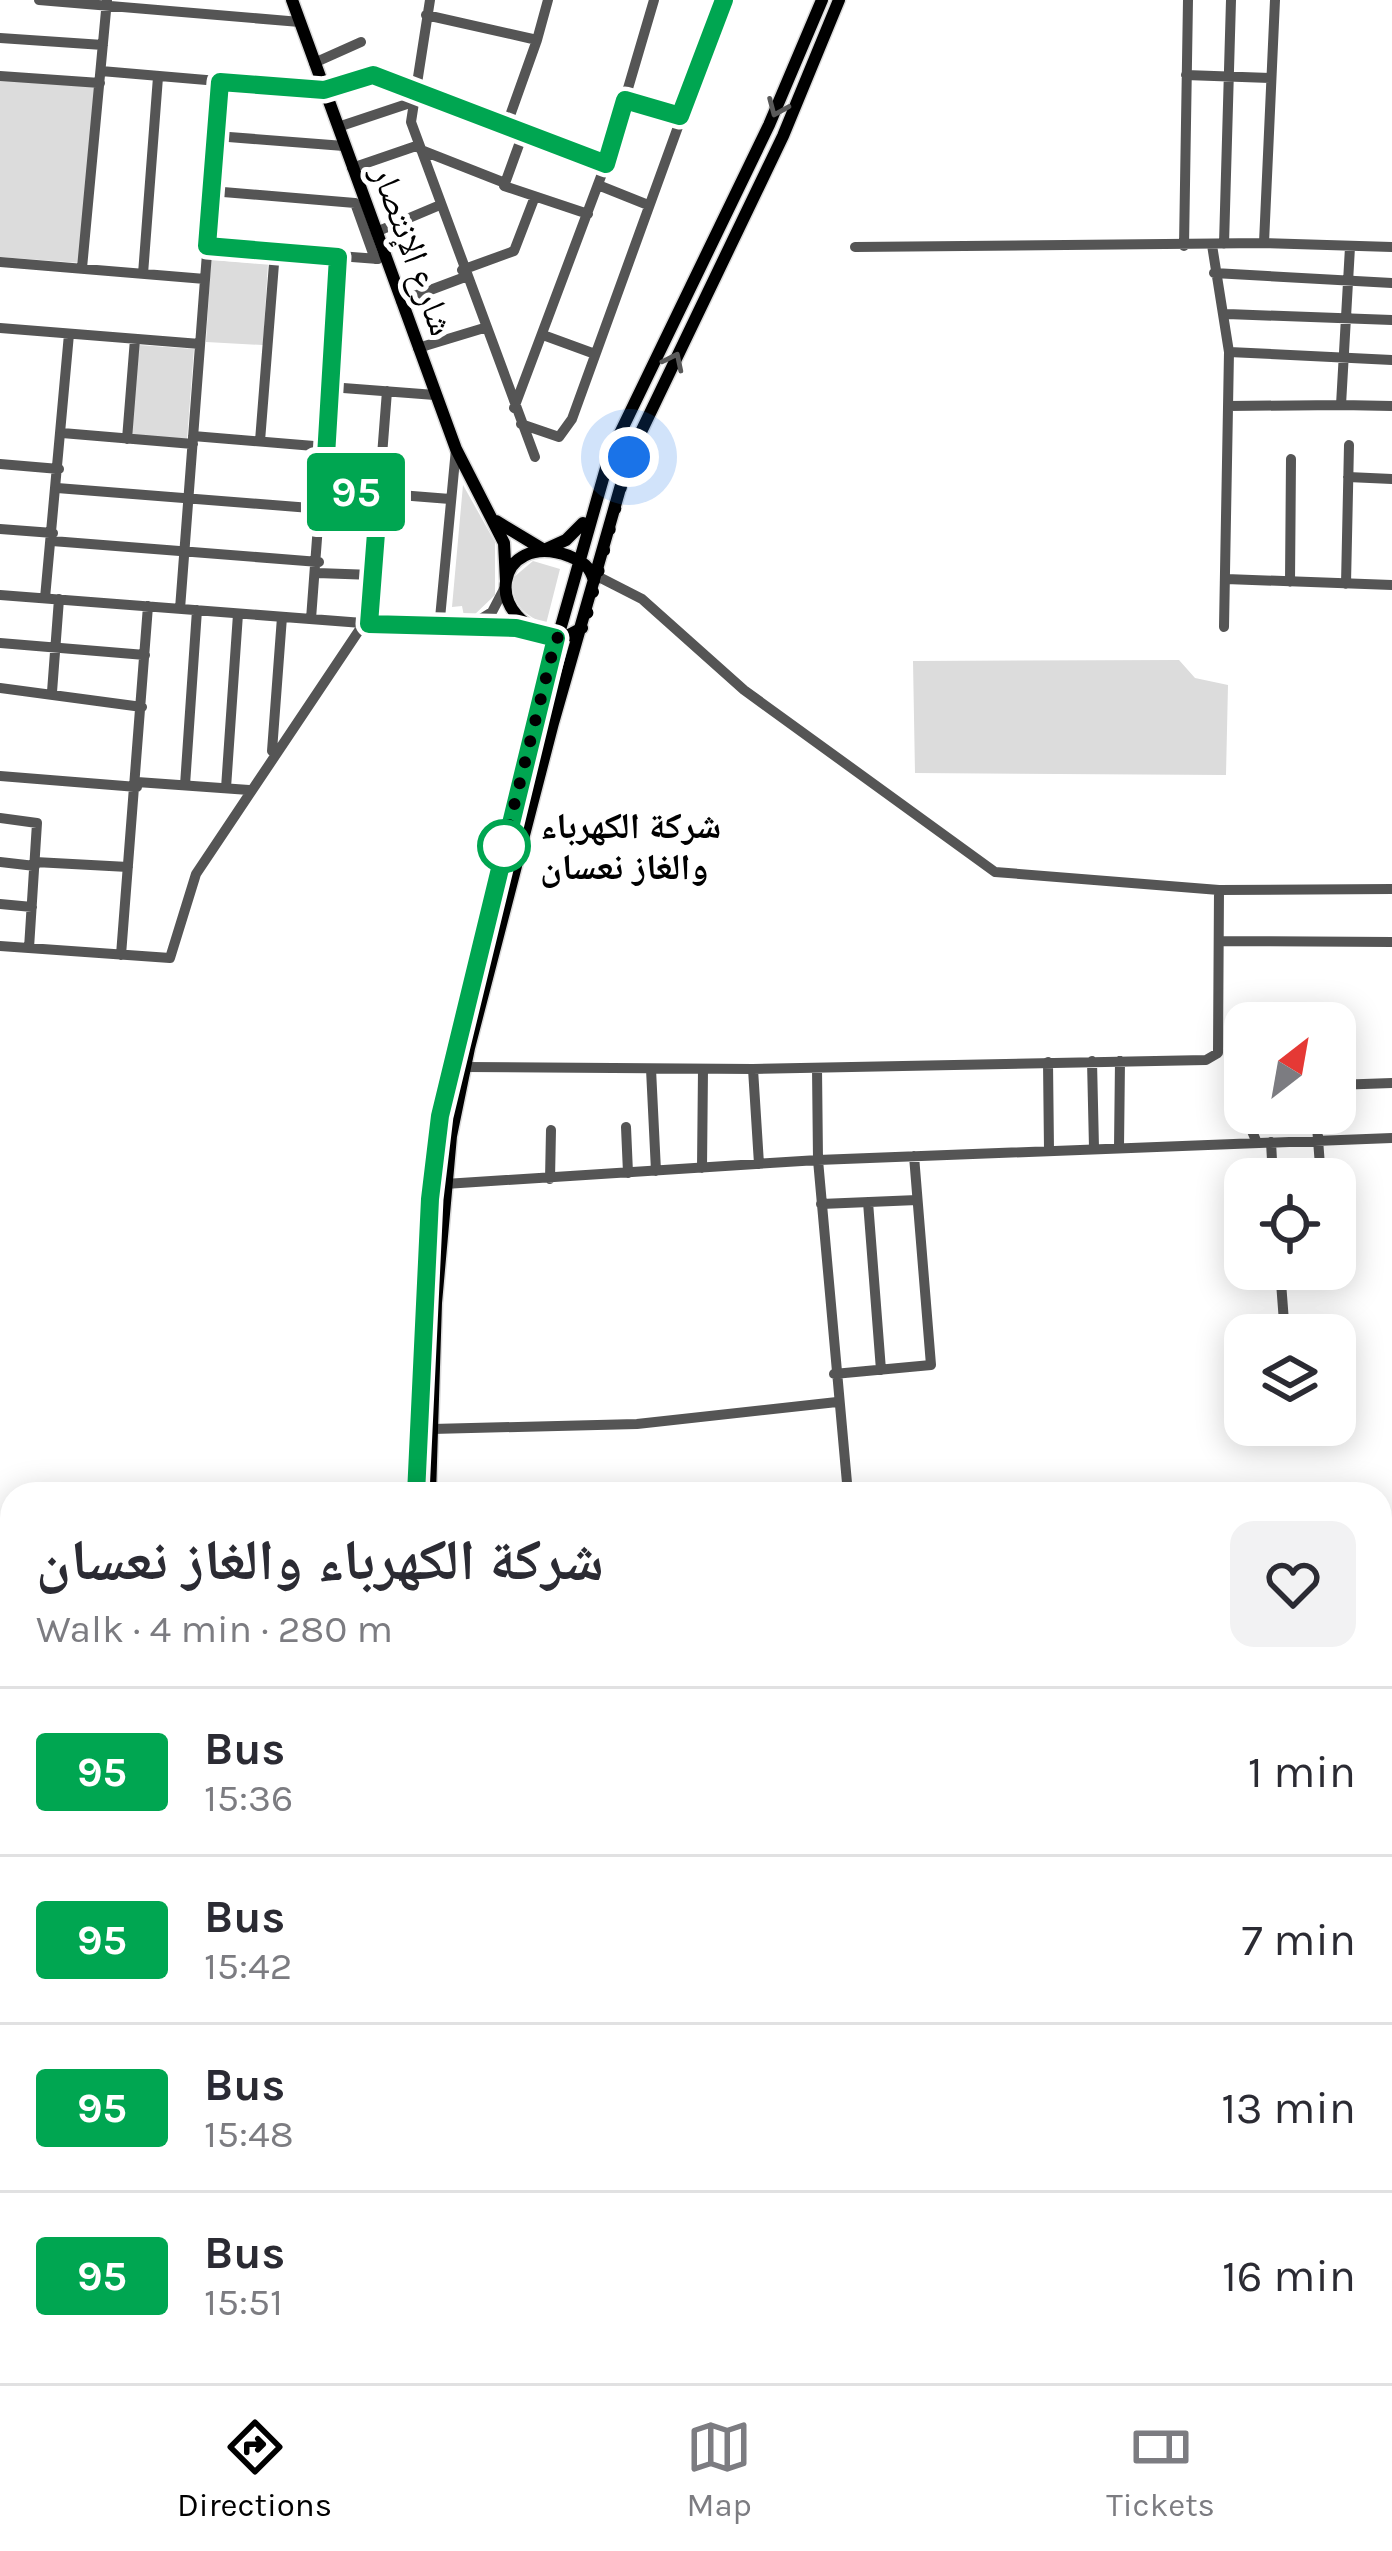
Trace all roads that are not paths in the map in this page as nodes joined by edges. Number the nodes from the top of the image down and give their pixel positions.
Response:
1 (39, 0) edge
2 (292, 0) edge
3 (430, 0) edge
4 (548, 0) edge
5 (654, 0) edge
6 (724, 0) edge
7 (822, 0) edge
8 (839, 0) edge
9 (1188, 0) edge
10 (1231, 0) edge
11 (1275, 0) edge
12 (107, 2) edge
13 (426, 15) junction
14 (300, 22) junction
15 (0, 38) edge
16 (537, 40) junction
17 (361, 42) dead end
18 (103, 45) junction
19 (314, 63) junction
20 (1186, 75) junction
21 (0, 76) edge
22 (1229, 76) junction
23 (100, 77) junction
24 (158, 77) junction
25 (1270, 79) junction
26 (220, 82) junction
27 (412, 87) junction
28 (324, 90) junction
29 (625, 100) junction
30 (410, 104) junction
31 (680, 116) junction
32 (507, 124) junction
33 (338, 128) junction
34 (524, 131) junction
35 (216, 136) junction
36 (344, 146) junction
37 (420, 148) junction
38 (606, 164) junction
39 (352, 168) junction
40 (505, 183) junction
41 (598, 184) junction
42 (212, 191) junction
43 (534, 199) junction
44 (440, 205) junction
45 (648, 205) junction
46 (588, 214) junction
47 (376, 232) junction
48 (1264, 243) junction
49 (1218, 244) junction
50 (207, 246) junction
51 (1184, 246) junction
52 (855, 247) dead end
53 (1350, 247) junction
54 (1392, 247) edge
55 (275, 251) junction
56 (338, 257) junction
57 (380, 260) junction
58 (0, 262) edge
59 (82, 268) junction
60 (143, 274) junction
61 (464, 274) junction
62 (1214, 274) junction
63 (205, 279) junction
64 (1347, 283) junction
65 (1392, 283) edge
66 (401, 301) junction
67 (1227, 314) junction
68 (1345, 318) junction
69 (1392, 320) edge
70 (1, 328) edge
71 (484, 328) junction
72 (69, 334) junction
73 (544, 335) junction
74 (135, 339) junction
75 (0, 343) edge
76 (200, 344) junction
77 (418, 348) junction
78 (1229, 352) junction
79 (595, 354) junction
80 (1344, 357) junction
81 (1392, 361) edge
82 (330, 387) junction
83 (387, 392) junction
84 (435, 395) junction
85 (1342, 405) junction
86 (1228, 406) junction
87 (1392, 406) edge
88 (514, 408) junction
89 (520, 424) junction
90 (62, 434) junction
91 (127, 439) junction
92 (193, 440) junction
93 (260, 441) junction
94 (1348, 445) dead end
95 (326, 447) junction
96 (455, 448) junction
97 (535, 457) dead end
98 (1291, 459) dead end
99 (0, 464) edge
100 (59, 469) junction
101 (1348, 477) junction
102 (1392, 479) edge
103 (58, 488) junction
104 (324, 489) junction
105 (379, 494) junction
106 (189, 499) junction
107 (450, 499) junction
108 (322, 509) junction
109 (591, 512) junction
110 (491, 517) junction
111 (0, 529) edge
112 (52, 537) junction
113 (544, 550) junction
114 (185, 551) junction
115 (576, 559) junction
116 (318, 567) junction
117 (373, 575) junction
118 (1226, 580) junction
119 (596, 582) junction
120 (1290, 582) junction
121 (1346, 584) junction
122 (505, 585) junction
123 (1392, 585) edge
124 (0, 595) edge
125 (52, 599) junction
126 (148, 607) junction
127 (180, 609) junction
128 (197, 610) junction
129 (238, 614) junction
130 (282, 617) junction
131 (311, 619) junction
132 (585, 622) junction
133 (367, 624) junction
134 (1224, 627) dead end
135 (439, 629) junction
136 (534, 630) junction
137 (453, 631) junction
138 (556, 638) junction
139 (0, 643) edge
140 (55, 647) junction
141 (145, 655) junction
142 (0, 688) edge
143 (52, 692) junction
144 (142, 706) junction
145 (272, 757) junction
146 (0, 776) edge
147 (137, 784) junction
148 (184, 785) junction
149 (226, 788) junction
150 (249, 790) junction
151 (0, 818) edge
152 (0, 862) edge
153 (35, 864) junction
154 (128, 867) junction
155 (1392, 889) edge
156 (1220, 890) junction
157 (0, 904) edge
158 (32, 908) junction
159 (1219, 941) junction
160 (1392, 942) edge
161 (0, 946) edge
162 (29, 948) junction
163 (121, 955) junction
164 (1092, 1061) junction
165 (1120, 1061) junction
166 (1048, 1062) junction
167 (465, 1067) junction
168 (817, 1068) junction
169 (651, 1069) junction
170 (703, 1069) junction
171 (753, 1069) junction
172 (1392, 1083) edge
173 (1356, 1084) edge
174 (626, 1127) dead end
175 (551, 1130) dead end
176 (1259, 1134) edge
177 (1318, 1134) edge
178 (1392, 1138) edge
179 (1318, 1140) junction
180 (1264, 1143) junction
181 (1119, 1147) junction
182 (1094, 1148) junction
183 (1049, 1150) junction
184 (914, 1156) junction
185 (1268, 1158) edge
186 (1319, 1158) edge
187 (818, 1160) junction
188 (759, 1164) junction
189 (702, 1168) junction
190 (656, 1172) junction
191 (628, 1174) junction
192 (550, 1179) junction
193 (445, 1184) junction
194 (917, 1200) junction
195 (868, 1202) junction
196 (821, 1204) junction
197 (881, 1370) junction
198 (835, 1373) junction
199 (837, 1402) junction
200 (432, 1429) junction
201 (417, 1482) edge
202 (430, 1482) edge
203 (847, 1482) edge

1 - 12 street
2 - 14 main road, شارع الإنتصار
3 - 13 street
4 - 16 street
5 - 29 street
6 - 31 street
7 -> 109 main road
119 -> 8 main road
9 - 20 street
10 - 22 street
11 - 25 street
12 - 14 street
12 - 18 street
13 - 16 street
13 - 27 street
14 - 19 main road, شارع الإنتصار
15 - 18 street
16 - 32 street
17 - 19 street
18 - 23 street
19 - 28 main road, شارع الإنتصار
20 - 22 street
20 - 51 street
21 - 23 street
22 - 25 street
22 - 49 street
23 - 24 street
23 - 59 street
24 - 26 street
24 - 60 street
25 - 48 street
26 - 28 street
26 - 35 street
27 - 28 street
27 - 30 street
27 - 32 street
28 - 33 main road, شارع الإنتصار
29 - 31 street
29 - 38 street
30 - 33 street
30 - 37 street
31 - 45 street
32 - 34 street
33 - 36 main road, شارع الإنتصار
34 - 38 street
34 - 40 street
35 - 36 street
35 - 42 street
36 - 39 main road, شارع الإنتصار
37 - 39 street
37 - 40 street
37 - 44 street
38 - 41 street
39 - 47 main road, شارع الإنتصار
40 - 43 street
41 - 45 street
41 - 46 street
42 - 50 street
42 - 57 street
43 - 46 street
43 - 61 street
44 - 47 street
44 - 61 street
45 - 79 street
46 - 73 street
47 - 57 main road, شارع الإنتصار
48 - 49 street
48 - 53 street
49 - 51 street
49 - 62 street
50 - 55 street
50 - 63 street
51 - 52 street
53 - 54 street
53 - 64 street
55 - 56 street
55 - 93 street
56 - 57 street
56 - 82 street
57 - 66 main road, شارع الإنتصار
58 - 59 street
59 - 60 street
60 - 63 street
61 - 66 street
61 - 71 street
62 - 64 street
62 - 67 street
63 - 76 street
64 - 65 street
64 - 68 street
66 - 77 main road, شارع الإنتصار
67 - 68 street
67 - 78 street
68 - 69 street
68 - 80 street
70 - 72 street
70 - 75 street
71 - 77 street
71 - 88 street
72 - 74 street
72 - 90 street
73 - 79 street
73 - 88 street
74 - 76 street
74 - 91 street
76 - 92 street
77 - 84 main road, شارع الإنتصار
78 - 80 street
78 - 86 street
79 - 89 street
80 - 81 street
80 - 85 street
82 - 83 street
82 - 95 street
83 - 84 street
83 - 105 street
84 - 96 main road, شارع الإنتصار
85 - 86 street
85 - 87 street
86 - 118 street
88 - 89 street
89 - 97 street
90 - 91 street
90 - 100 street
91 - 92 street
92 - 93 street
92 - 106 street
93 - 95 street
94 - 101 street
95 - 104 street
96 - 107 street
96 - 110 main road, شارع الإنتصار
98 - 120 street
99 - 100 street
100 - 103 street
101 - 102 street
101 - 121 street
103 - 106 street
103 - 112 street
104 - 105 street
104 - 108 street
105 - 107 street
105 - 117 street
106 - 108 street
106 - 114 street
107 - 135 street
108 - 116 street
109 - 113 main road
109 - 115 main road
110 - 113 main road
110 - 122 main road, شارع الإنتصار
111 - 112 street
112 - 114 street
112 - 125 street
113 - 115 main road
113 - 122 main road
114 - 116 street
114 - 127 street
115 - 119 main road
115 - 138 main road
116 - 117 street
116 - 131 street
117 - 133 street
118 - 120 street
118 - 134 street
119 - 132 main road
119 - 156 street
120 - 121 street
121 - 123 street
122 - 136 main road
122 - 137 street
124 - 125 street
125 - 126 street
125 - 140 street
126 - 127 street
126 - 141 street
127 - 128 street
128 - 129 street
128 - 148 street
129 - 130 street
129 - 149 street
130 - 131 street
130 - 145 street
131 - 133 street
132 - 138 main road
132 - 167 main road
133 - 135 street
133 - 145 street
135 - 137 street
136 - 137 street
136 - 138 main road
138 - 201 main road
139 - 140 street
140 - 141 street
140 - 143 street
141 - 144 street
142 - 143 street
143 - 144 street
144 - 147 street
145 - 150 street
146 - 147 street
147 - 148 street
147 - 154 street
148 - 149 street
149 - 150 street
150 - 163 street
151 - 153 street
152 - 153 street
153 - 154 street
153 - 158 street
154 - 163 street
155 - 156 street
156 - 159 street
157 - 158 street
158 - 162 street
159 - 160 street
159 - 165 street
161 - 162 street
162 - 163 street
164 - 165 street
164 - 166 street
164 - 182 street
165 - 181 street
166 - 168 street
166 - 183 street
167 - 169 street
167 - 193 main road
168 - 171 street
168 - 187 street
169 - 170 street
169 - 190 street
170 - 171 street
170 - 189 street
171 - 188 street
172 - 173 street
174 - 191 street
175 - 192 street
176 - 180 street
177 - 179 street
178 - 179 street
179 - 180 street
179 - 186 street
180 - 181 street
180 - 185 street
181 - 182 street
182 - 183 street
183 - 184 street
184 - 187 street
184 - 194 street
187 - 188 street
187 - 196 street
188 - 189 street
189 - 190 street
190 - 191 street
191 - 192 street
192 - 193 street
193 - 200 main road
194 - 195 street
194 - 197 street
195 - 196 street
195 - 197 street
196 - 198 street
197 - 198 street
198 - 199 street
199 - 200 street
199 - 203 street
200 - 202 main road

